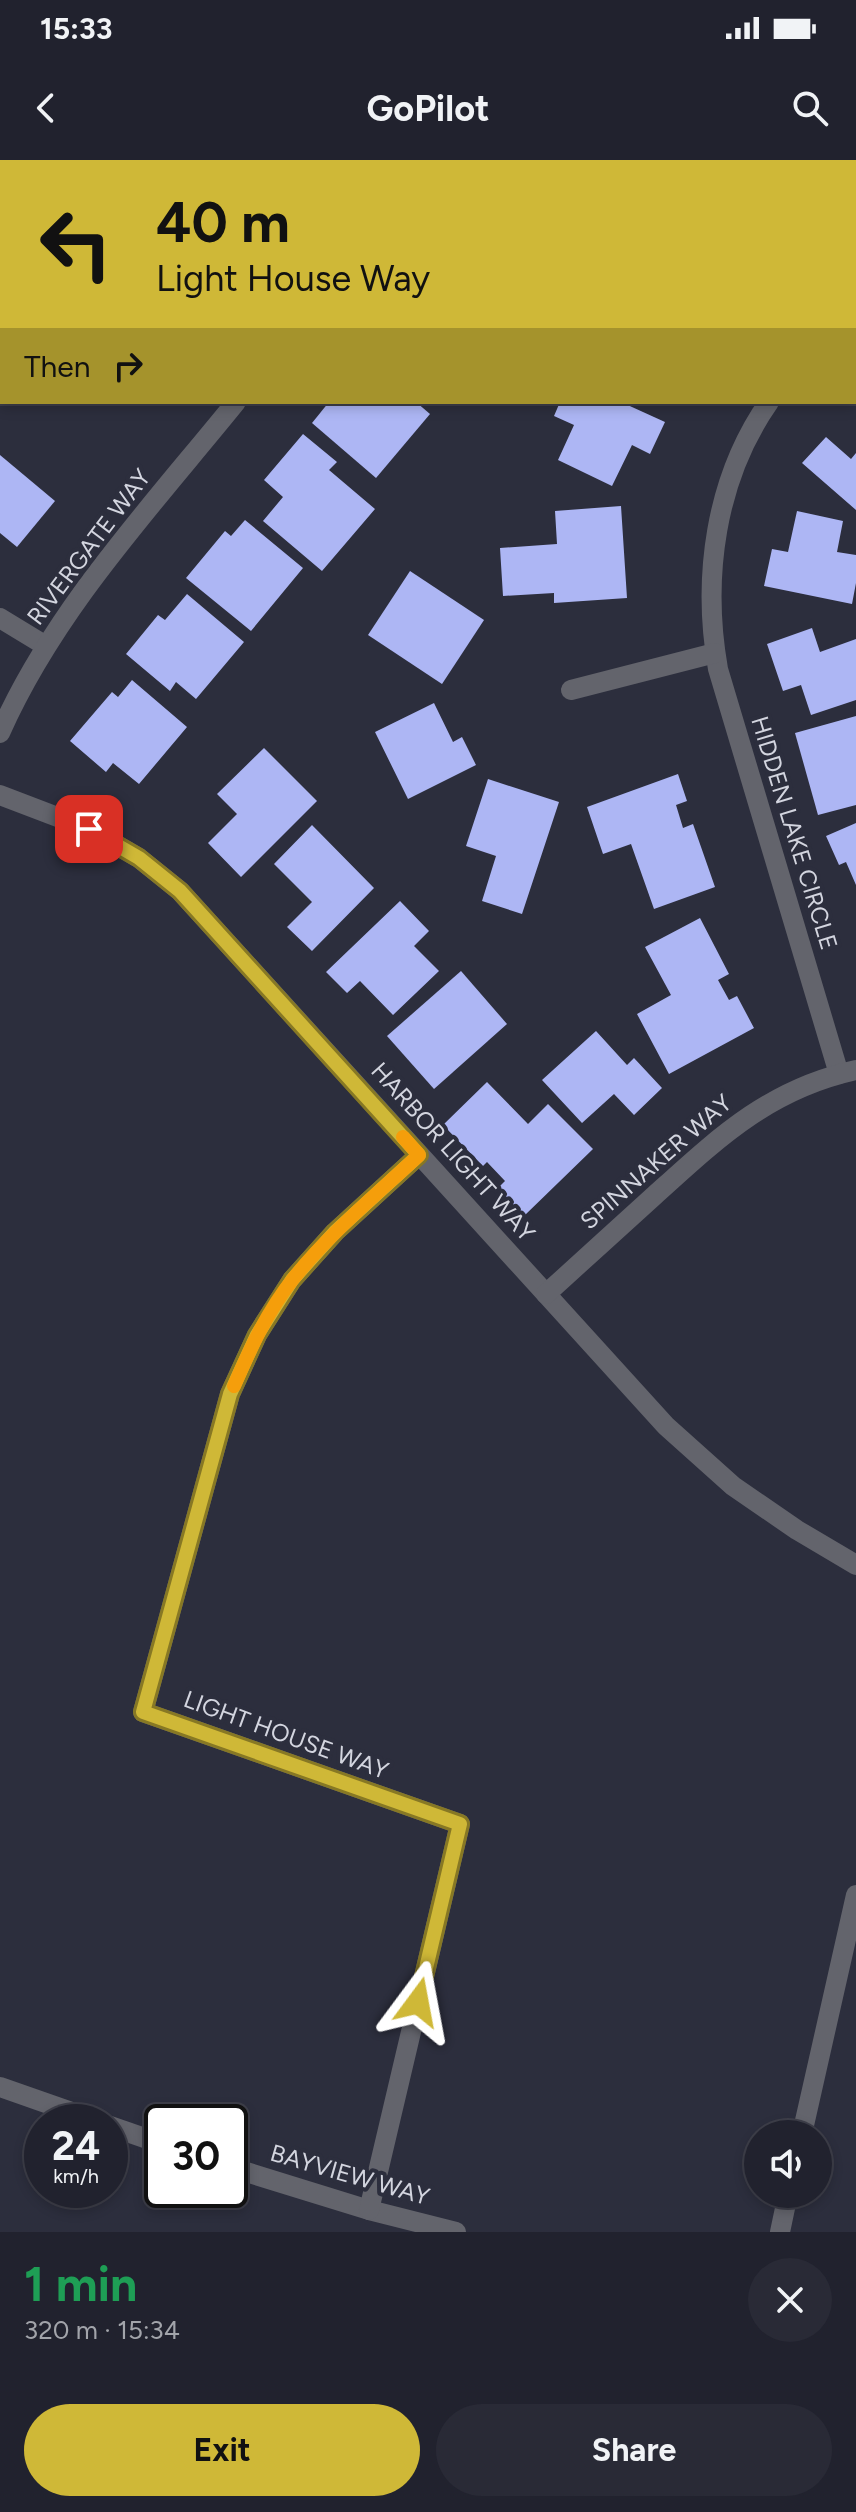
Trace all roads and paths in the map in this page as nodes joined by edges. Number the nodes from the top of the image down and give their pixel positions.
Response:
1 (234, 404) edge
2 (768, 404) edge
3 (0, 618) edge
4 (46, 646) junction
5 (715, 653) junction
6 (571, 690) dead end
7 (0, 733) edge
8 (0, 795) edge
9 (847, 1072) edge
10 (419, 1155) junction
11 (546, 1294) junction
12 (856, 1565) edge
13 (856, 1895) edge
14 (0, 2087) edge
15 (49, 2104) edge
16 (805, 2120) edge
17 (248, 2173) edge
18 (785, 2208) edge
19 (369, 2210) junction
20 (456, 2232) edge
21 (780, 2232) edge

1 - 4 street, RIVERGATE WAY
2 - 5 street, HIDDEN LAKE CIRCLE
3 - 4 street
4 - 7 street, RIVERGATE WAY
5 - 6 street
5 - 9 street, HIDDEN LAKE CIRCLE
8 - 10 street, HARBOR LIGHT WAY
9 - 11 street, SPINNAKER WAY
10 - 11 street, HARBOR LIGHT WAY
10 - 19 street, LIGHT HOUSE WAY
11 - 12 street, HARBOR LIGHT WAY
13 - 16 street
14 - 15 street
17 - 19 street, BAYVIEW WAY
18 - 21 street
19 - 20 street, BAYVIEW WAY

